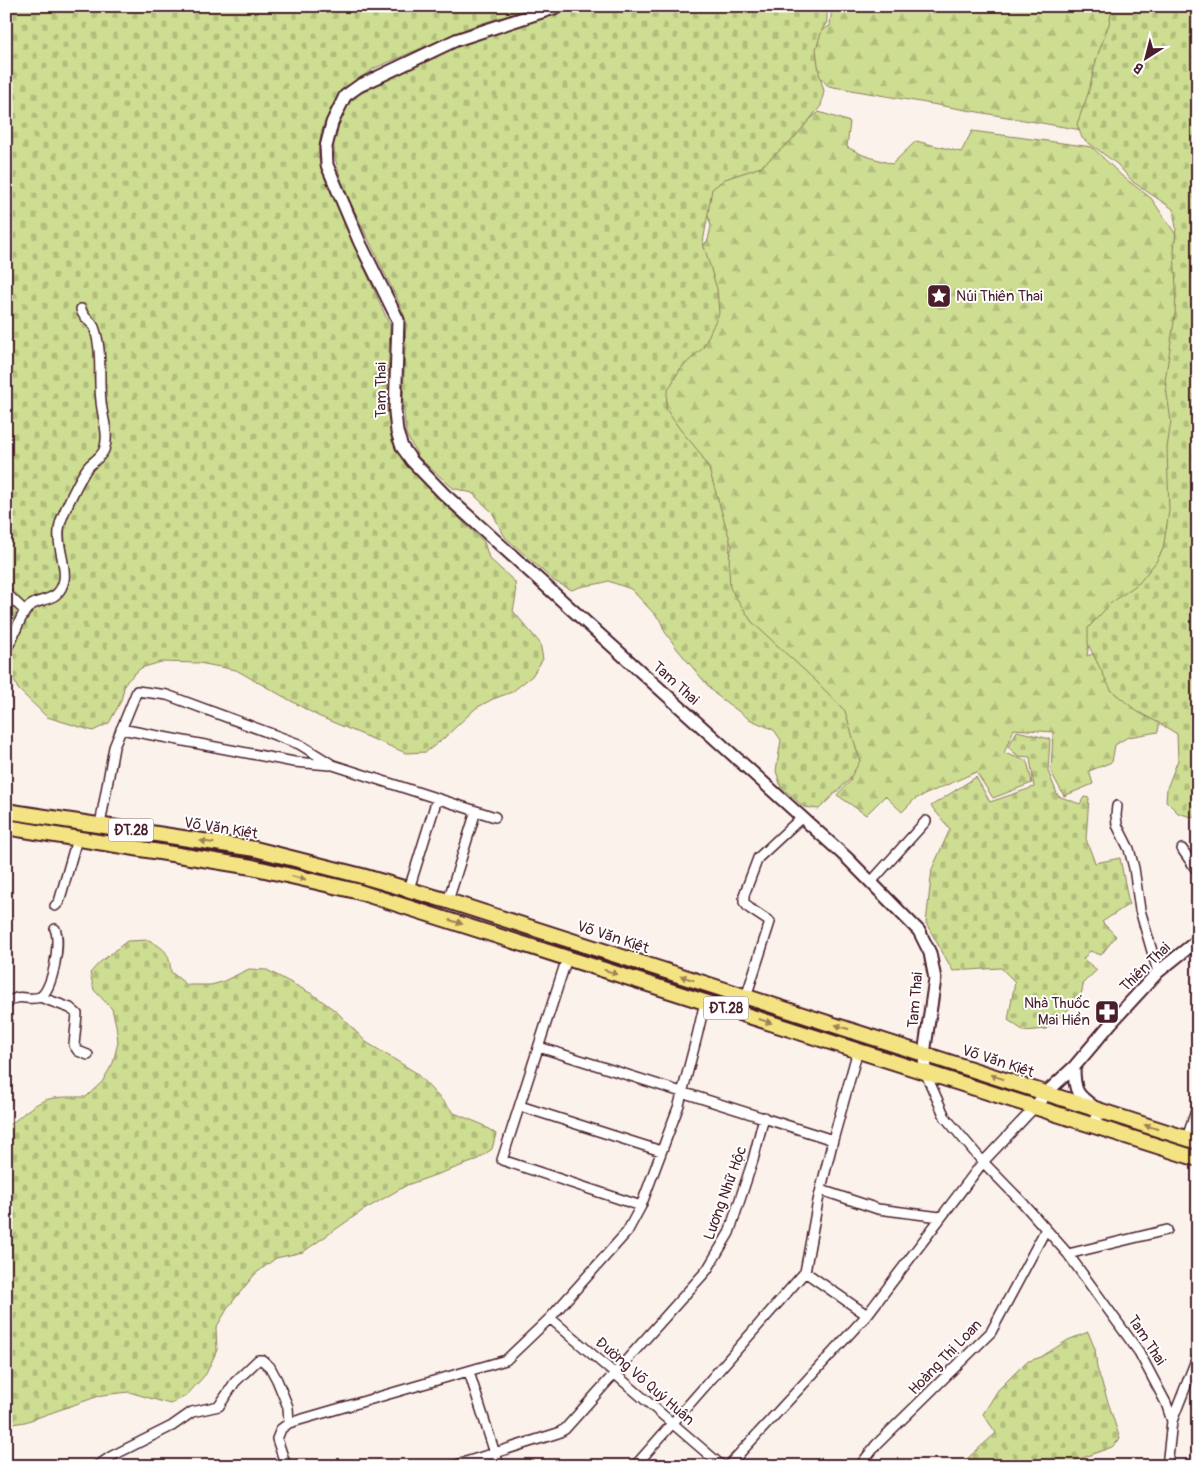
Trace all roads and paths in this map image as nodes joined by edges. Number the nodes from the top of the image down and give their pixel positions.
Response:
1 (560, 6) edge
2 (81, 309) dead end
3 (6, 592) edge
4 (26, 611) junction
5 (6, 649) edge
6 (121, 729) junction
7 (333, 765) junction
8 (438, 799) junction
9 (1117, 806) dead end
10 (6, 811) edge
11 (476, 811) junction
12 (38, 816) junction
13 (495, 817) dead end
14 (801, 818) junction
15 (926, 821) dead end
16 (100, 825) junction
17 (6, 827) edge
18 (35, 832) junction
19 (77, 838) junction
20 (255, 849) junction
21 (1182, 849) dead end
22 (252, 867) junction
23 (1198, 872) edge
24 (871, 882) junction
25 (409, 889) junction
26 (448, 901) junction
27 (55, 906) dead end
28 (55, 929) dead end
29 (1198, 940) edge
30 (566, 958) junction
31 (1158, 972) junction
32 (40, 997) junction
33 (746, 997) junction
34 (705, 1002) junction
35 (6, 1005) edge
36 (539, 1047) junction
37 (858, 1050) junction
38 (924, 1054) junction
39 (88, 1055) dead end
40 (1074, 1067) junction
41 (925, 1072) junction
42 (682, 1092) junction
43 (1046, 1093) junction
44 (1198, 1105) edge
45 (520, 1106) junction
46 (1035, 1107) junction
47 (1098, 1110) junction
48 (764, 1117) junction
49 (1094, 1126) junction
50 (833, 1140) junction
51 (1192, 1140) edge
52 (661, 1151) junction
53 (1198, 1159) edge
54 (983, 1162) junction
55 (821, 1190) junction
56 (641, 1206) junction
57 (940, 1217) junction
58 (1046, 1229) junction
59 (1167, 1230) dead end
60 (1068, 1254) junction
61 (806, 1272) junction
62 (867, 1315) junction
63 (550, 1318) junction
64 (1198, 1355) edge
65 (469, 1372) junction
66 (614, 1373) junction
67 (1172, 1421) junction
68 (289, 1423) junction
69 (673, 1423) junction
70 (495, 1453) junction
71 (98, 1466) edge
72 (286, 1466) edge
73 (453, 1466) edge
74 (499, 1466) edge
75 (635, 1466) edge
76 (722, 1466) edge
77 (728, 1466) edge
78 (860, 1466) edge
79 (1167, 1466) edge

1 - 14 street, Tam Thai
2 - 4 street
3 - 4 street
4 - 5 street
6 - 7 street
6 - 7 street
6 - 16 street
7 - 8 street
8 - 11 street
8 - 25 street
9 - 31 street
10 - 12 main road, Võ Văn Kiệt / ĐT.28
11 - 13 street
11 - 26 street
12 - 16 main road, Võ Văn Kiệt / ĐT.28
12 - 18 main road
14 - 24 street, Tam Thai
14 - 33 street
15 - 24 street
20 -> 16 main road, Võ Văn Kiệt / ĐT.28
17 - 18 main road, ĐT.28
18 - 19 main road, ĐT.28
19 - 22 main road, ĐT.28
19 - 27 street
20 - 22 main road
20 - 25 main road, Võ Văn Kiệt / ĐT.28
21 - 23 street
22 -> 30 main road, ĐT.28
24 - 38 street, Tam Thai
25 - 26 main road, Võ Văn Kiệt / ĐT.28
33 -> 26 main road, Võ Văn Kiệt / ĐT.28
28 - 32 street
29 - 31 street, Thiên Thai
30 -> 34 main road, ĐT.28
30 - 36 street
31 - 40 street, Thiên Thai
32 - 35 street
32 - 39 street
38 -> 33 main road, Võ Văn Kiệt / ĐT.28
34 -> 37 main road, ĐT.28
34 - 42 street
36 - 42 street
36 - 45 street
37 - 41 main road, ĐT.28
37 - 50 street
38 - 41 street, Tam Thai
43 -> 38 main road, Võ Văn Kiệt / ĐT.28
40 - 43 street, Thiên Thai
40 - 47 street
41 - 46 main road, ĐT.28
41 - 54 street, Tam Thai
42 - 48 street
42 - 52 street
43 - 46 street, Thiên Thai
43 - 47 main road, Võ Văn Kiệt / ĐT.28
44 - 51 street
45 - 52 street
45 - 56 street
46 - 49 main road, ĐT.28
46 - 54 street
47 - 49 street
51 -> 47 main road, Võ Văn Kiệt / ĐT.28
48 - 50 street
48 - 66 street, Lương Nhữ Hộc
49 - 53 main road, ĐT.28
50 - 55 street
52 - 56 street
54 - 57 street
54 - 58 street, Tam Thai
55 - 57 street
55 - 61 street
56 - 63 street
57 - 62 street
58 - 60 street, Tam Thai
58 - 78 street, Hoàng Thị Loan
59 - 60 street
60 - 67 street, Tam Thai
61 - 62 street
61 - 69 street
62 - 77 street
63 - 65 street
63 - 66 street, Đường Võ Quý Huân
64 - 67 street
65 - 68 street
65 - 70 street
66 - 69 street, Đường Võ Quý Huân
66 - 70 street, Lương Nhữ Hộc
67 - 79 street, Tam Thai
68 - 71 street
68 - 72 street
69 - 75 street
69 - 76 street, Đường Võ Quý Huân
70 - 73 street, Lương Nhữ Hộc
70 - 74 street

